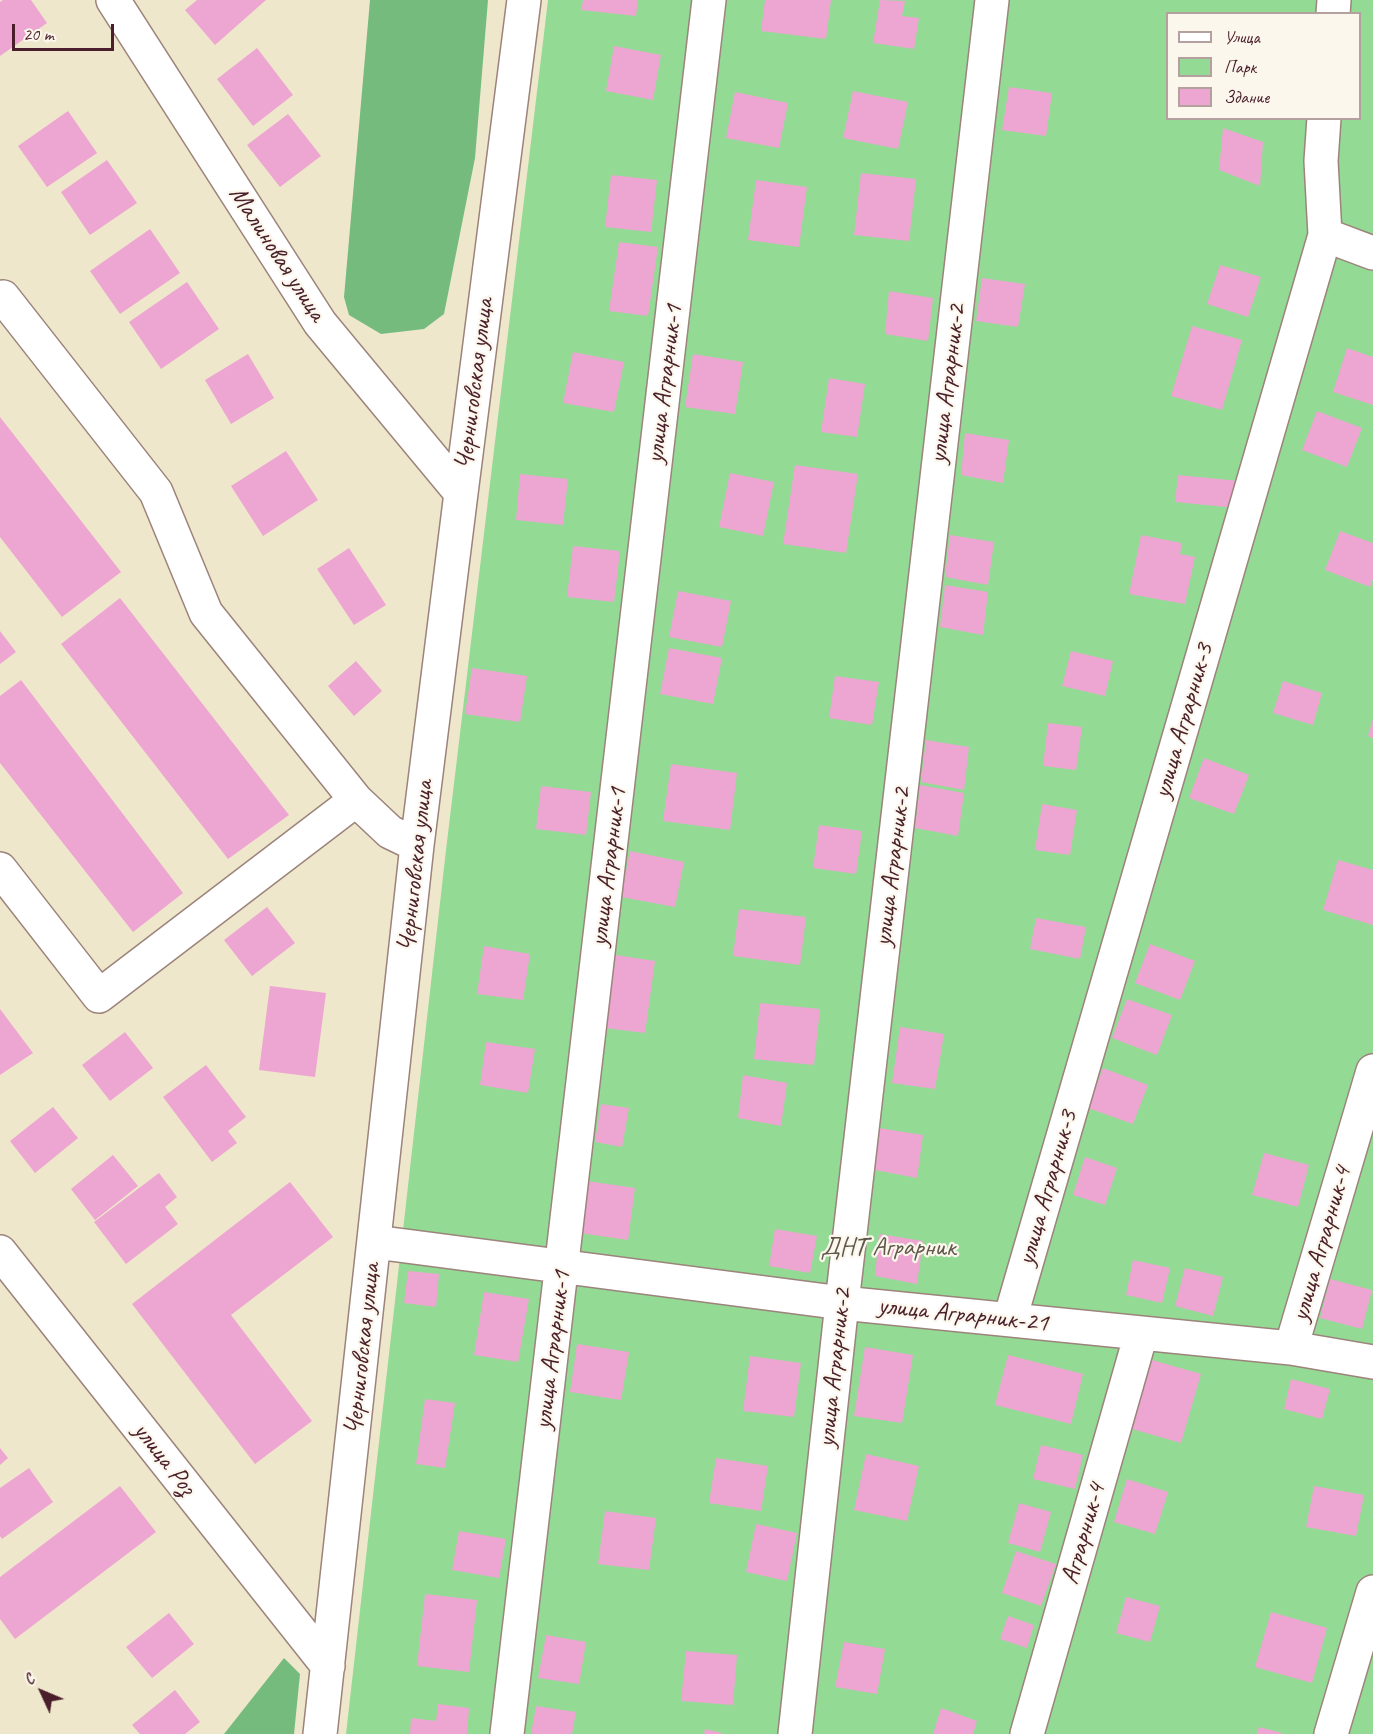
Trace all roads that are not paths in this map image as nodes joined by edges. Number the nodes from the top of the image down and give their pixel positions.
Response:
1 (113, 0) edge
2 (524, 0) edge
3 (709, 0) edge
4 (992, 0) edge
5 (1324, 120) edge
6 (1325, 236) junction
7 (1373, 253) edge
8 (3, 297) dead end
9 (460, 493) junction
10 (356, 800) junction
11 (417, 845) junction
12 (0, 869) edge
13 (1373, 1071) edge
14 (375, 1242) junction
15 (0, 1252) edge
16 (563, 1266) junction
17 (842, 1303) junction
18 (1010, 1319) junction
19 (1141, 1334) junction
20 (1292, 1348) junction
21 (1373, 1362) edge
22 (1373, 1592) edge
23 (328, 1666) junction
24 (320, 1734) edge
25 (507, 1734) edge
26 (795, 1734) edge
27 (1027, 1734) edge
28 (1331, 1734) edge

1 - 9 street, Малиновая улица
2 - 9 street, Черниговская улица
3 - 16 street, улица Аграрник-1
4 - 17 street, улица Аграрник-2
5 - 6 street, улица Аграрник-3
6 - 7 street
6 - 18 street, улица Аграрник-3
8 - 10 street
9 - 11 street, Черниговская улица
10 - 11 street
10 - 12 street
11 - 14 street, Черниговская улица
13 - 20 street, улица Аграрник-4
14 - 16 street, улица Аграрник-21
14 - 23 street, Черниговская улица
15 - 23 street, улица Роз
16 - 17 street, улица Аграрник-21
16 - 25 street, улица Аграрник-1
17 - 18 street, улица Аграрник-21
17 - 26 street, улица Аграрник-2
18 - 19 street, улица Аграрник-21
19 - 20 street, улица Аграрник-21
19 - 27 street, Аграрник-4
20 - 21 street, улица Аграрник-21
22 - 28 street
23 - 24 street, Черниговская улица

